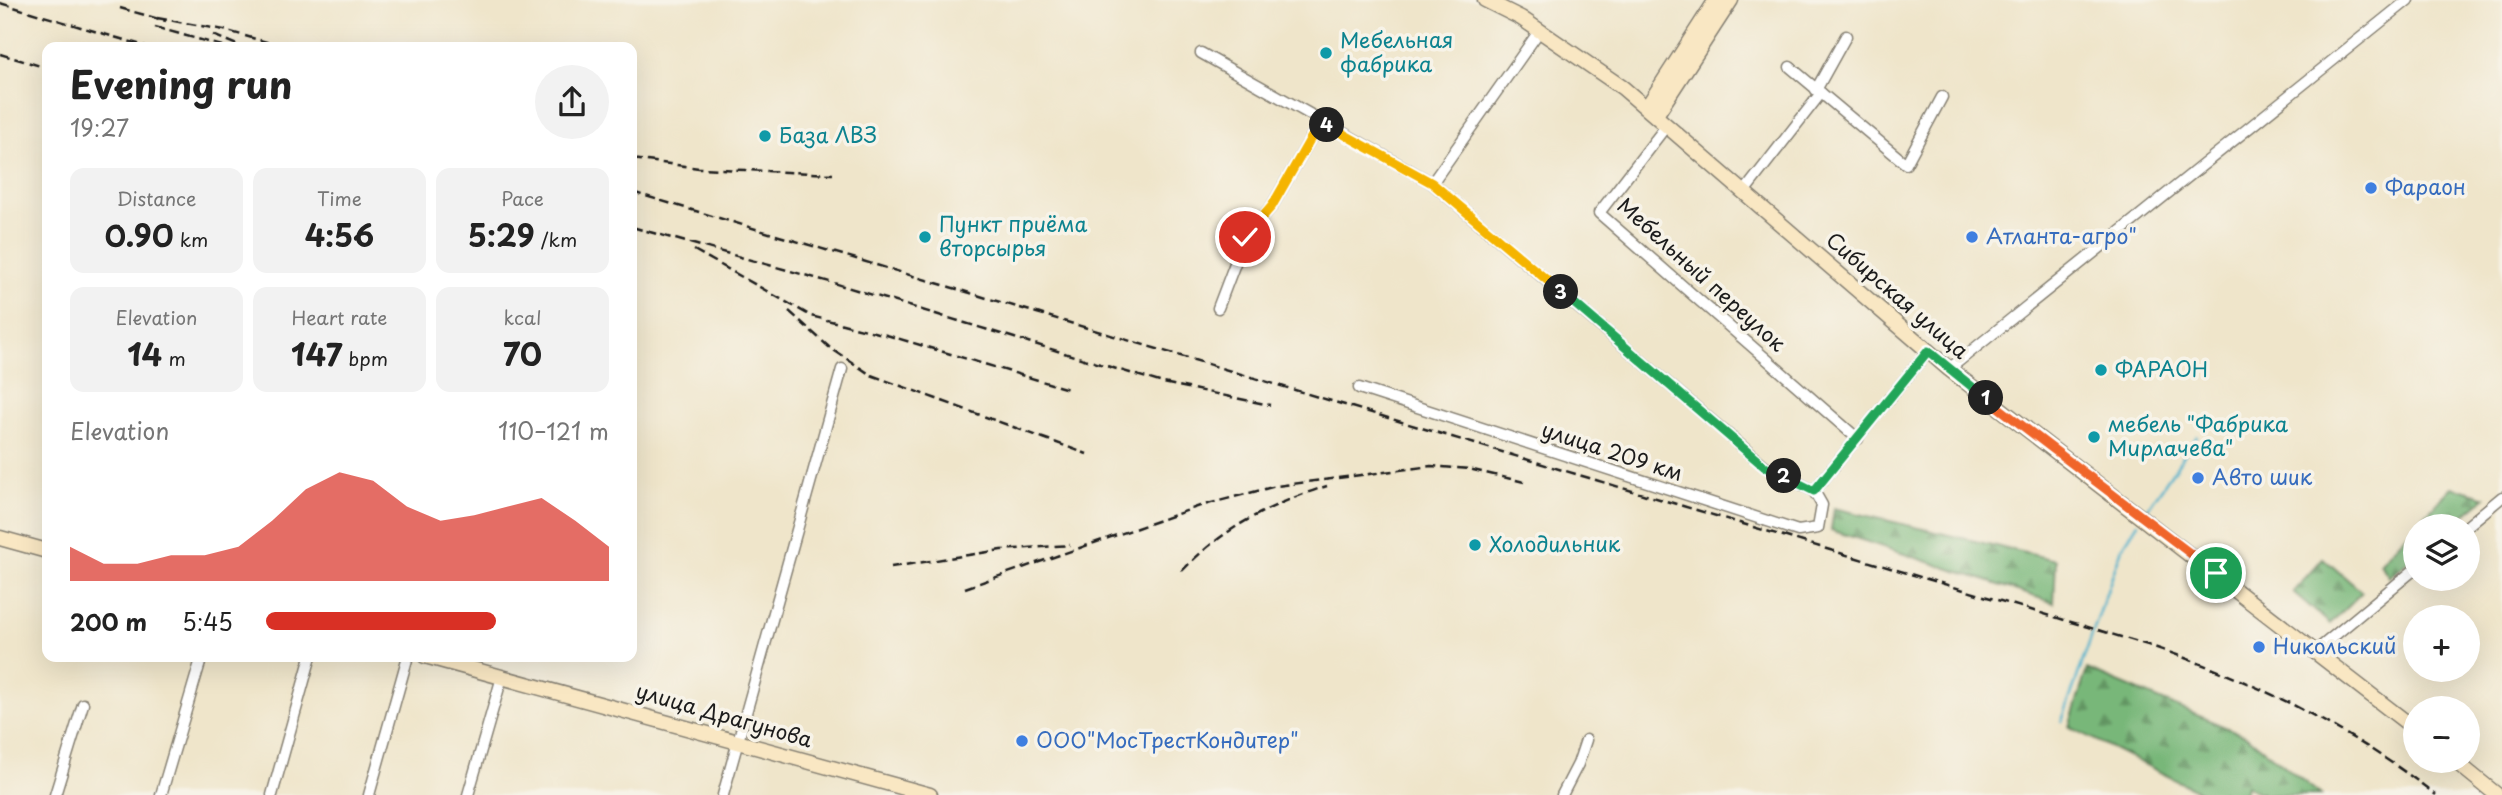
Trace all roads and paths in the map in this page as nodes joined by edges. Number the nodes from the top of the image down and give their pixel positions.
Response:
1 (1485, 0) edge
2 (1716, 0) edge
3 (1731, 0) edge
4 (2408, 0) edge
5 (1540, 30) junction
6 (1846, 36) dead end
7 (1201, 52) dead end
8 (1790, 67) dead end
9 (1819, 92) junction
10 (1942, 97) dead end
11 (1657, 116) junction
12 (1320, 122) junction
13 (1432, 183) junction
14 (1744, 192) junction
15 (1218, 308) dead end
16 (1928, 351) junction
17 (842, 369) dead end
18 (1949, 369) junction
19 (1359, 388) dead end
20 (1858, 439) junction
21 (1814, 491) junction
22 (2502, 496) edge
23 (2480, 515) edge
24 (0, 538) edge
25 (42, 550) edge
26 (2403, 579) edge
27 (2316, 650) junction
28 (200, 662) edge
29 (309, 662) edge
30 (406, 662) edge
31 (447, 662) edge
32 (502, 677) junction
33 (83, 704) dead end
34 (2403, 719) edge
35 (1586, 740) dead end
36 (737, 742) junction
37 (2470, 773) edge
38 (889, 789) edge
39 (55, 795) edge
40 (161, 795) edge
41 (272, 795) edge
42 (369, 795) edge
43 (468, 795) edge
44 (723, 795) edge
45 (929, 795) edge
46 (1562, 795) edge
47 (2497, 795) edge

1 - 5 main road, Сибирская улица
2 - 11 main road
3 - 11 main road
4 - 18 street
5 - 11 main road, Сибирская улица
5 - 13 street
6 - 9 street
7 - 12 street
8 - 9 street
9 - 10 street
9 - 14 street
11 - 14 main road, Сибирская улица
11 - 20 street, Мебельный переулок
12 - 13 street
12 - 15 street
13 - 21 street
14 - 16 main road, Сибирская улица
16 - 18 main road, Сибирская улица
16 - 20 street
17 - 36 street
18 - 27 main road, Сибирская улица
19 - 21 street, улица 209 км
20 - 21 street
22 - 23 street
24 - 25 main road
26 - 27 street
27 - 34 main road, Сибирская улица
28 - 40 street
29 - 41 street
30 - 42 street
31 - 32 main road, улица Драгунова
32 - 36 main road, улица Драгунова
32 - 43 street
33 - 39 street
35 - 46 street
36 - 38 main road, улица Драгунова
36 - 44 street
37 - 47 main road
38 - 45 main road, улица Драгунова

